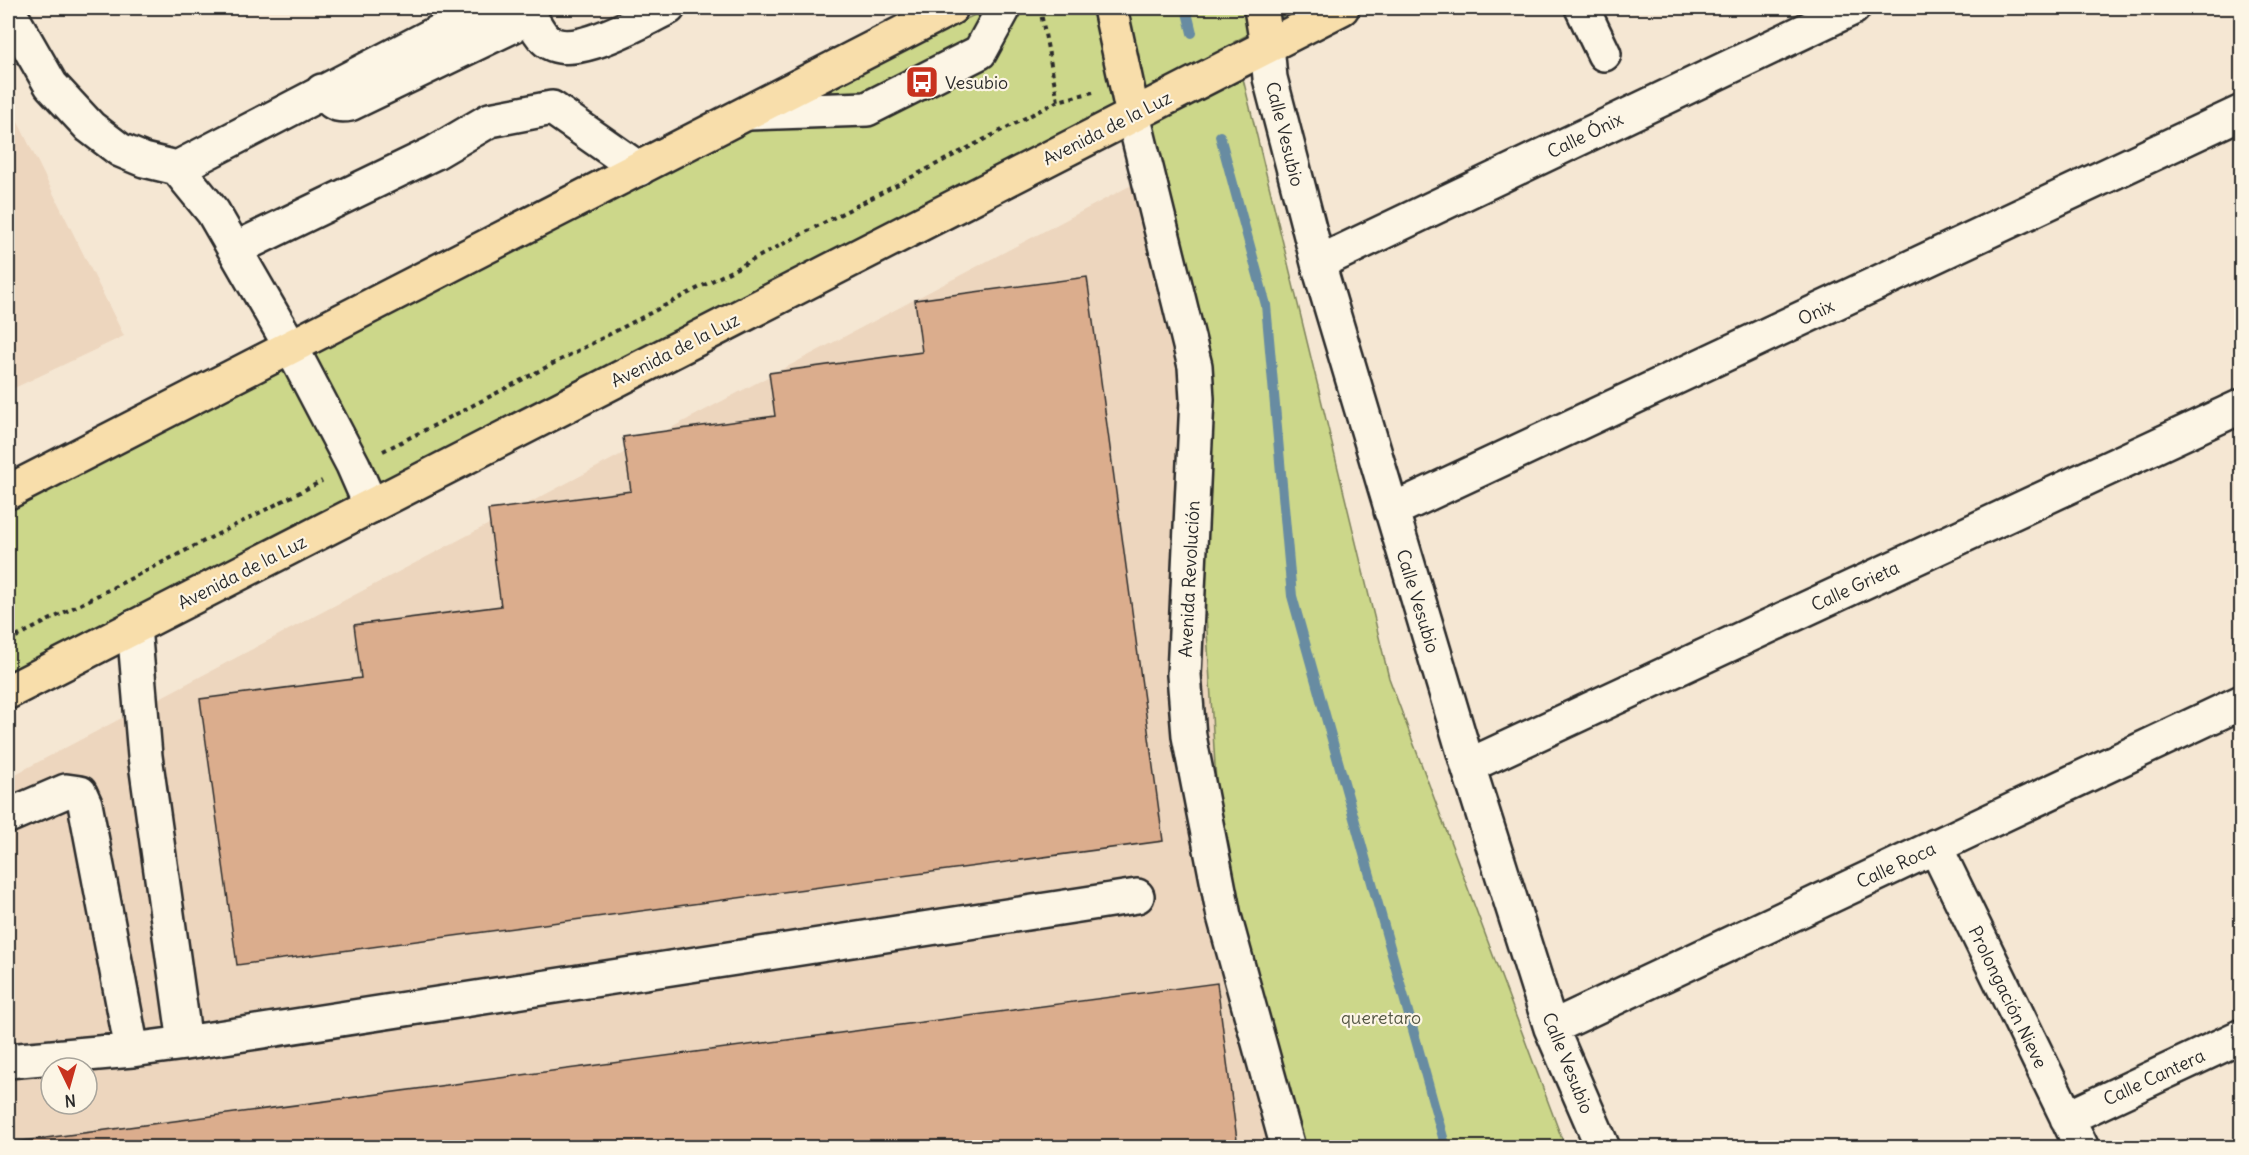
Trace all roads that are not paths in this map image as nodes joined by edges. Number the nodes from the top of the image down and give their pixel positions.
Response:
1 (485, 8) edge
2 (668, 8) edge
3 (951, 8) edge
4 (1004, 8) edge
5 (1110, 8) edge
6 (1261, 8) edge
7 (1342, 8) edge
8 (1582, 8) edge
9 (1852, 8) edge
10 (8, 10) edge
11 (528, 12) edge
12 (1318, 15) edge
13 (1267, 45) junction
14 (1604, 54) dead end
15 (322, 92) junction
16 (2241, 112) edge
17 (748, 113) junction
18 (1133, 115) junction
19 (177, 168) junction
20 (639, 169) junction
21 (235, 249) junction
22 (1318, 264) junction
23 (291, 347) junction
24 (2241, 406) edge
25 (8, 492) edge
26 (371, 506) junction
27 (1391, 511) junction
28 (134, 627) junction
29 (8, 692) edge
30 (2241, 702) edge
31 (1468, 766) junction
32 (8, 816) edge
33 (1935, 846) junction
34 (1137, 896) dead end
35 (1551, 1028) junction
36 (2241, 1036) edge
37 (184, 1043) junction
38 (132, 1050) junction
39 (8, 1061) edge
40 (2067, 1118) junction
41 (1288, 1148) edge
42 (1603, 1148) edge
43 (2082, 1148) edge

1 - 15 street
2 - 11 street
3 - 17 main road
4 - 17 street
5 - 18 main road, Avenida Revolución
6 - 13 main road
7 - 12 main road, Avenida de la Luz
8 - 14 street
9 - 22 street, Calle Ónix
10 - 19 street
11 - 15 street
12 - 13 main road, Avenida de la Luz
13 - 18 main road, Avenida de la Luz
13 - 22 street, Calle Vesubio
15 - 19 street
16 - 27 street, Onix
17 - 20 main road
18 - 26 main road, Avenida de la Luz
18 - 41 street, Avenida Revolución
19 - 21 street
20 - 21 street
20 - 23 main road
21 - 23 street
22 - 27 street, Calle Vesubio
23 - 25 main road
23 - 26 street
24 - 31 street, Calle Grieta
26 - 28 main road, Avenida de la Luz
27 - 31 street, Calle Vesubio
28 - 29 main road, Avenida de la Luz
28 - 37 street
30 - 33 street, Calle Roca
31 - 35 street, Calle Vesubio
32 - 38 street
33 - 35 street, Calle Roca
33 - 40 street, Prolongación Nieve
34 - 37 street
35 - 42 street, Calle Vesubio
36 - 40 street, Calle Cantera
37 - 38 street
38 - 39 street
40 - 43 street, Prolongación Nieve

